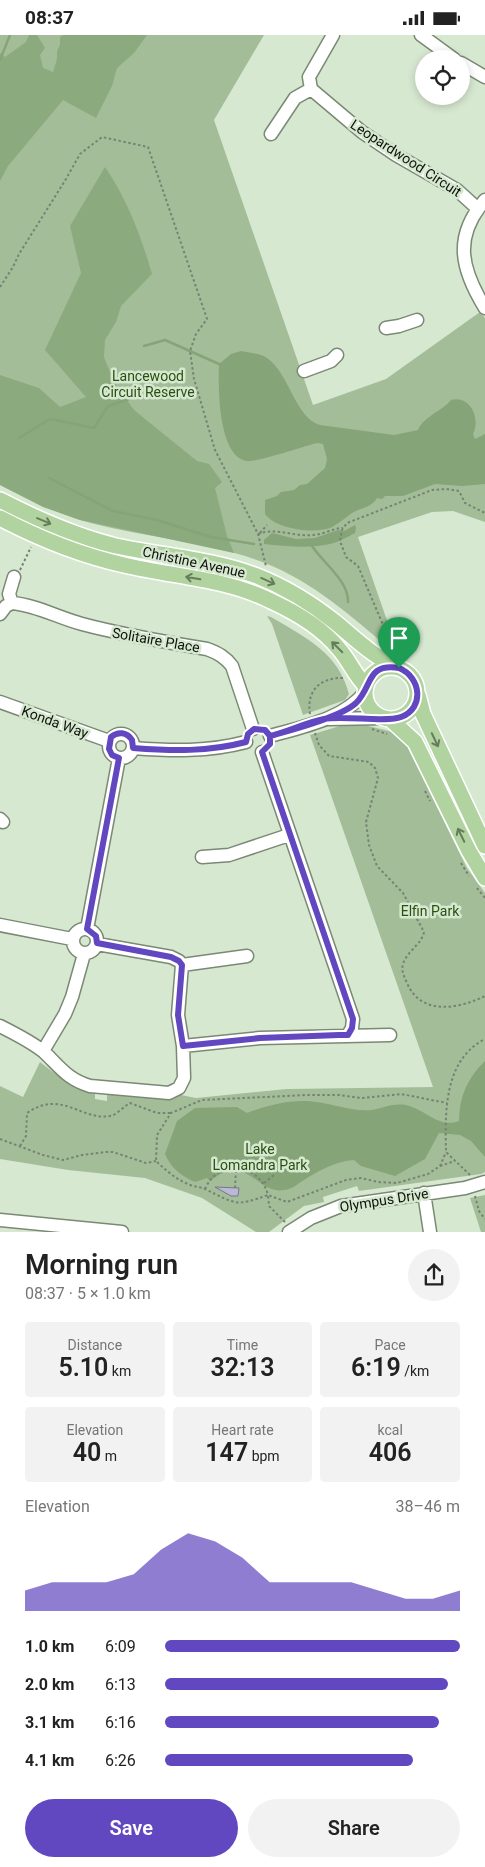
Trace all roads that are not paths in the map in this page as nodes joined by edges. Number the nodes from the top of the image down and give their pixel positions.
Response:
1 (334, 35) edge
2 (421, 35) edge
3 (442, 50) edge
4 (470, 68) edge
5 (485, 77) edge
6 (311, 89) junction
7 (271, 135) dead end
8 (481, 205) edge
9 (485, 307) edge
10 (417, 320) dead end
11 (386, 328) dead end
12 (337, 355) dead end
13 (304, 371) dead end
14 (0, 500) edge
15 (0, 518) edge
16 (14, 577) road end
17 (12, 603) junction
18 (0, 614) edge
19 (399, 668) junction
20 (365, 689) junction
21 (418, 695) junction
22 (0, 702) edge
23 (324, 719) junction
24 (387, 719) junction
25 (254, 729) junction
26 (270, 736) junction
27 (109, 741) junction
28 (246, 742) junction
29 (133, 748) junction
30 (262, 752) junction
31 (119, 758) junction
32 (289, 835) junction
33 (485, 846) edge
34 (202, 857) dead end
35 (478, 881) edge
36 (0, 925) edge
37 (87, 929) junction
38 (72, 939) junction
39 (97, 943) junction
40 (84, 954) junction
41 (246, 957) dead end
42 (182, 965) junction
43 (0, 1027) edge
44 (348, 1035) junction
45 (390, 1035) dead end
46 (183, 1046) junction
47 (43, 1051) junction
48 (485, 1182) edge
49 (424, 1193) junction
50 (0, 1219) edge
51 (287, 1228) edge
52 (122, 1232) edge
53 (430, 1232) edge

1 - 6 street
2 - 3 street
4 - 5 street
6 - 7 street
6 - 8 street, Leopardwood Circuit
8 - 9 street
10 - 11 street
12 - 13 street
14 -> 19 main road, Christine Avenue
20 -> 15 main road, Christine Avenue
16 - 17 street
17 - 18 street
17 - 25 street, Solitaire Place
19 - 20 main road
19 - 21 main road
20 - 23 street
20 - 24 main road
21 - 24 main road
21 -> 33 main road
22 - 27 street, Konda Way
23 - 24 street
23 - 26 street
35 -> 24 main road
25 - 26 street
25 - 28 street
26 - 30 street
27 - 29 street
27 - 31 street
28 - 29 street
28 - 30 street
29 - 31 street
30 - 32 street
31 - 37 street
32 - 34 street
32 - 44 street
36 - 38 street
37 - 38 street
37 - 39 street
38 - 40 street
39 - 40 street
39 - 42 street
40 - 47 street
41 - 42 street
42 - 46 street
43 - 47 street
44 - 45 street
44 - 46 street
46 - 47 street
48 - 49 street, Olympus Drive
49 - 51 street, Olympus Drive
49 - 53 street
50 - 52 street

